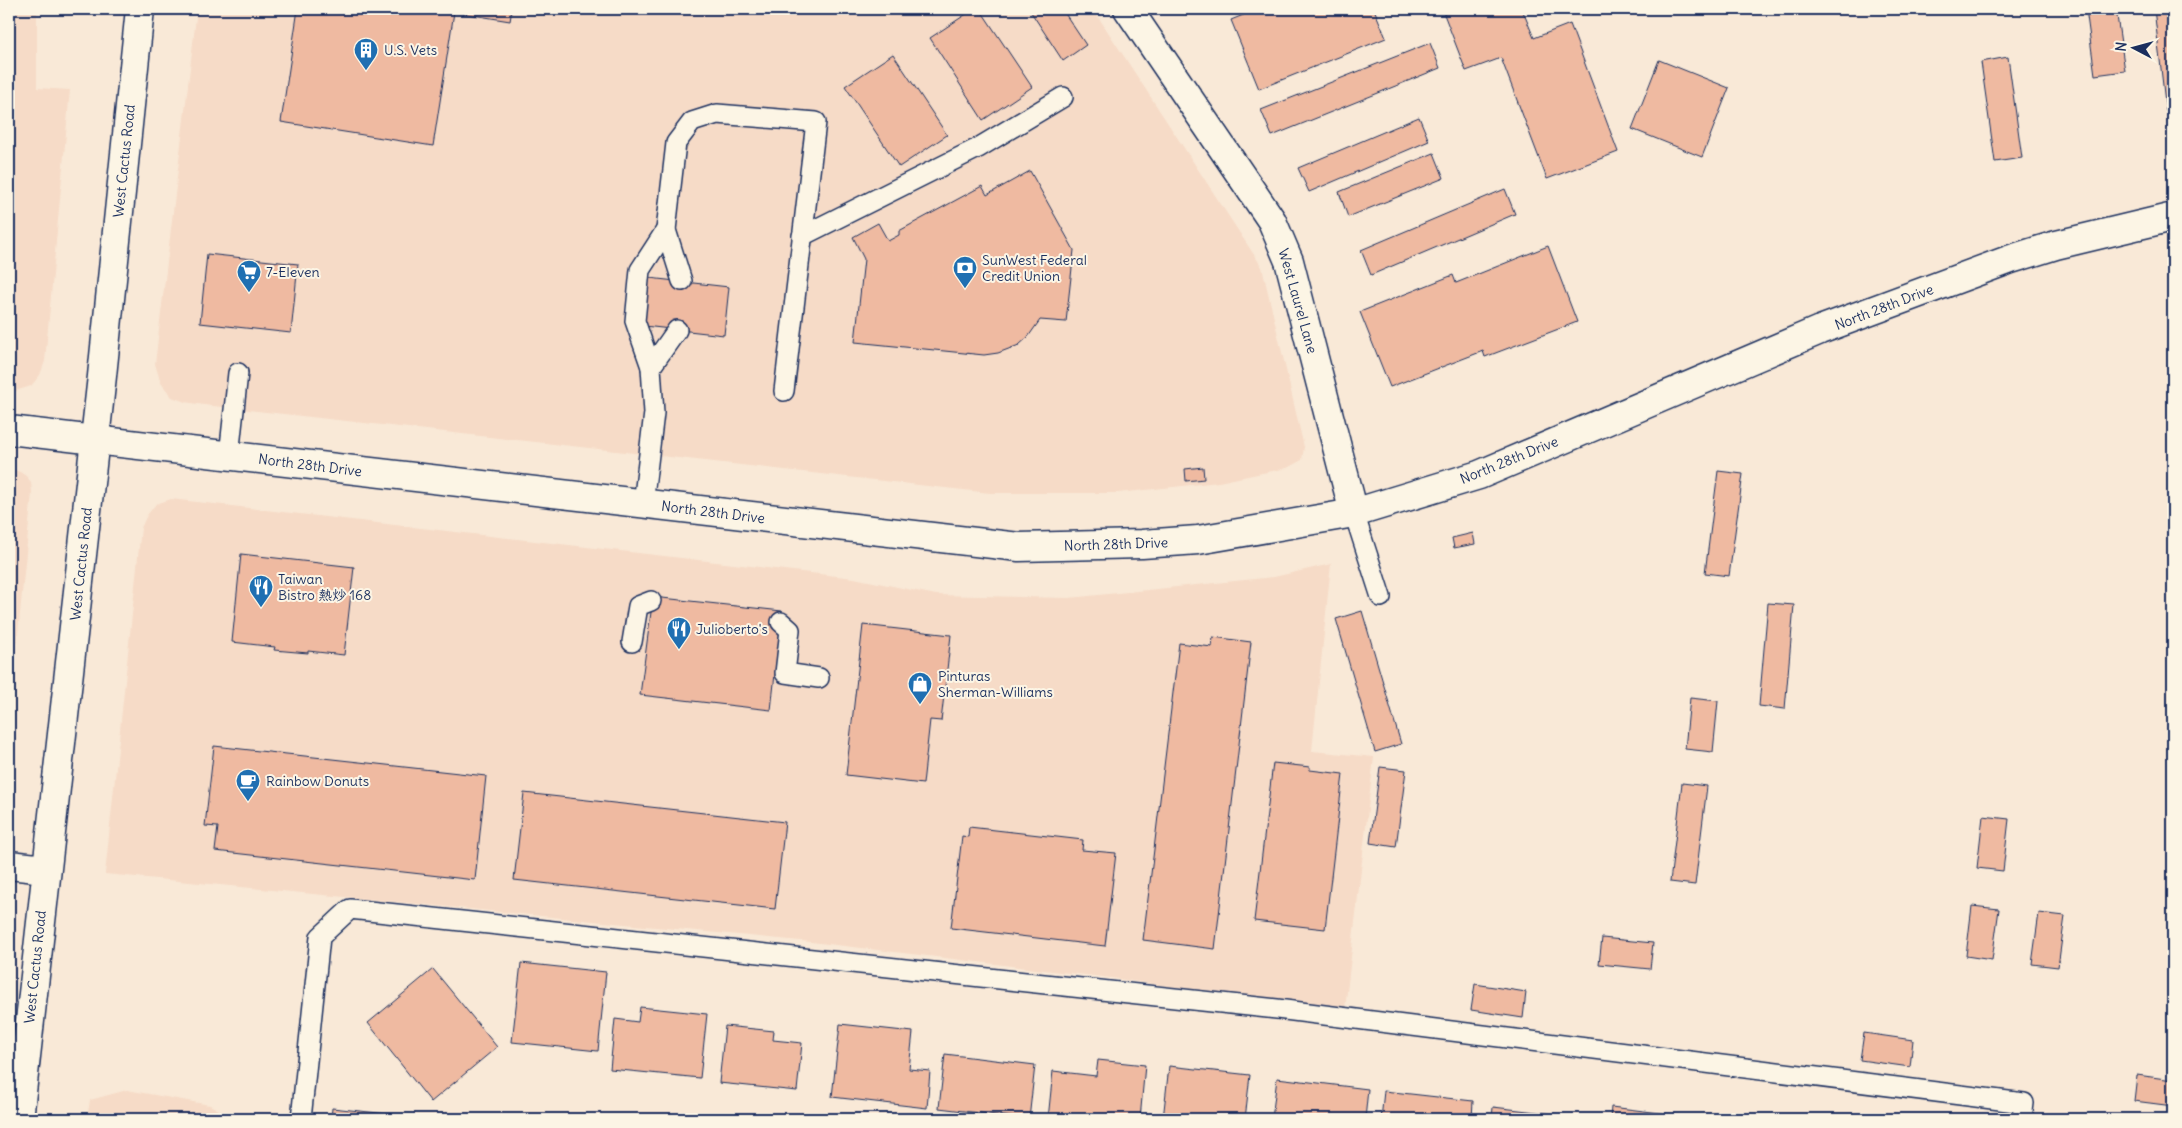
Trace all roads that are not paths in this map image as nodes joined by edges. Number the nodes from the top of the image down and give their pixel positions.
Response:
1 (140, 9) edge
2 (1128, 9) edge
3 (1062, 97) dead end
4 (2173, 218) edge
5 (666, 230) junction
6 (802, 236) junction
7 (682, 281) dead end
8 (677, 330) dead end
9 (651, 367) junction
10 (238, 373) dead end
11 (784, 391) dead end
12 (9, 430) edge
13 (95, 440) junction
14 (229, 456) junction
15 (643, 504) junction
16 (1354, 513) junction
17 (1381, 597) dead end
18 (651, 601) dead end
19 (782, 622) dead end
20 (632, 642) dead end
21 (819, 678) dead end
22 (9, 865) edge
23 (46, 869) junction
24 (19, 1119) edge
25 (301, 1119) edge
26 (2022, 1119) edge

1 - 13 street, West Cactus Road
2 - 16 street, West Laurel Lane
3 - 6 lane
4 - 16 street, North 28th Drive
5 - 6 lane
5 - 7 lane
5 - 9 lane
6 - 11 lane
8 - 9 lane
9 - 15 lane
10 - 14 lane
12 - 13 street, North 28th Drive
13 - 14 street, North 28th Drive
13 - 23 street, West Cactus Road
14 - 15 street, North 28th Drive
15 - 16 street, North 28th Drive
16 - 17 lane
18 - 20 lane
19 - 21 lane
22 - 23 street
23 - 24 street, West Cactus Road
25 - 26 lane

